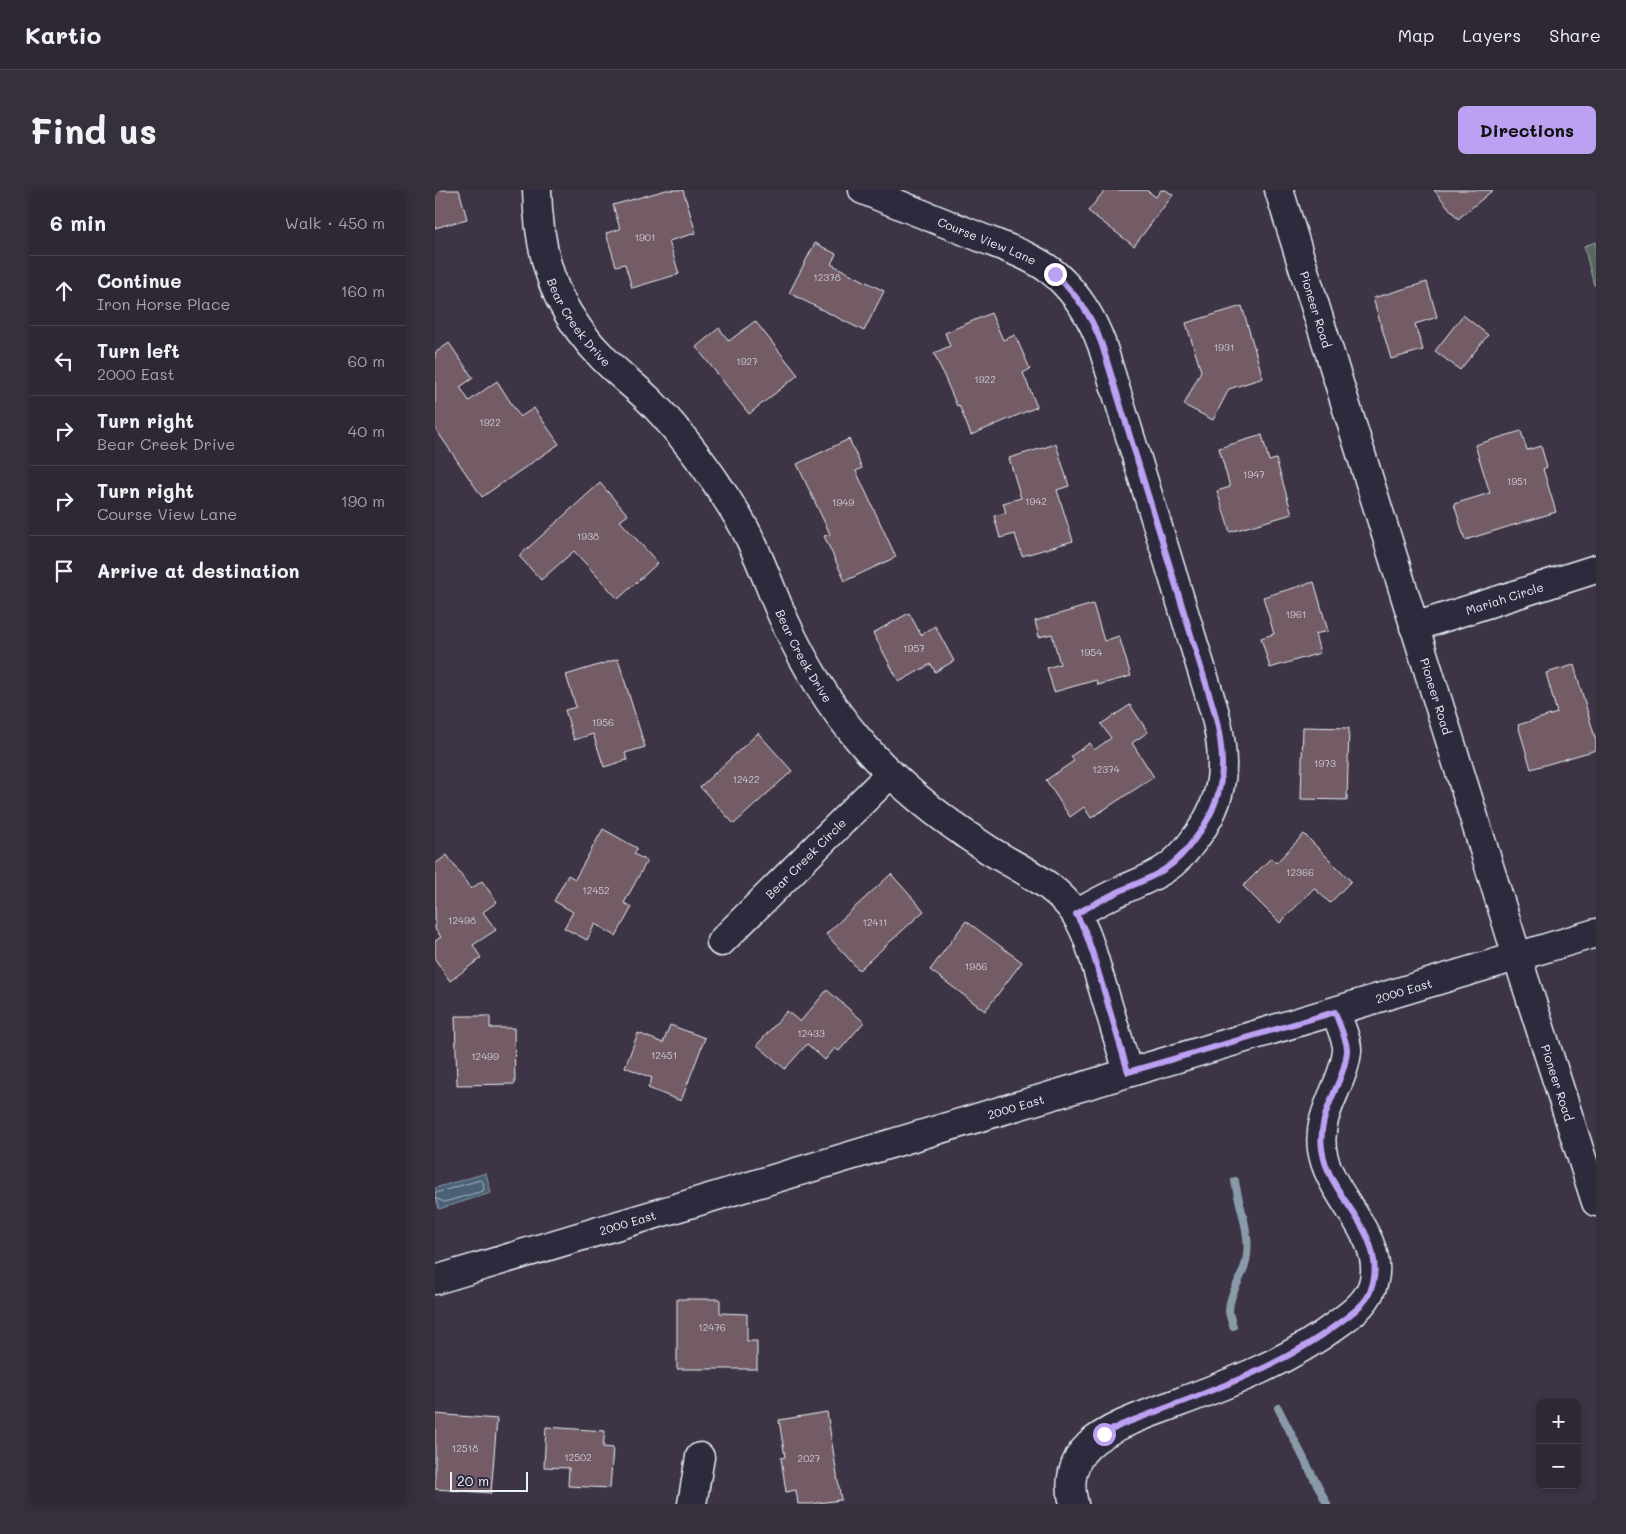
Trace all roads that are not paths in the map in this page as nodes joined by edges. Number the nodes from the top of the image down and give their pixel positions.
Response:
1 (537, 190) edge
2 (863, 190) edge
3 (1279, 190) edge
4 (1596, 569) edge
5 (1414, 627) junction
6 (890, 774) junction
7 (1076, 914) junction
8 (1596, 933) edge
9 (721, 942) dead end
10 (1517, 956) junction
11 (1335, 1012) junction
12 (1128, 1072) junction
13 (1596, 1202) edge
14 (435, 1280) edge
15 (700, 1457) dead end
16 (692, 1504) edge
17 (1074, 1504) edge

1 - 6 street, Bear Creek Drive
2 - 7 street, Course View Lane
3 - 5 street, Pioneer Road
4 - 5 street, Mariah Circle
5 - 10 street, Pioneer Road
6 - 7 street, Bear Creek Drive
6 - 9 street, Bear Creek Circle
7 - 12 street, Bear Creek Drive
8 - 10 street, 2000 East
10 - 11 street, 2000 East
10 - 13 street, Pioneer Road
11 - 12 street, 2000 East
11 - 17 street
12 - 14 street, 2000 East
15 - 16 street

